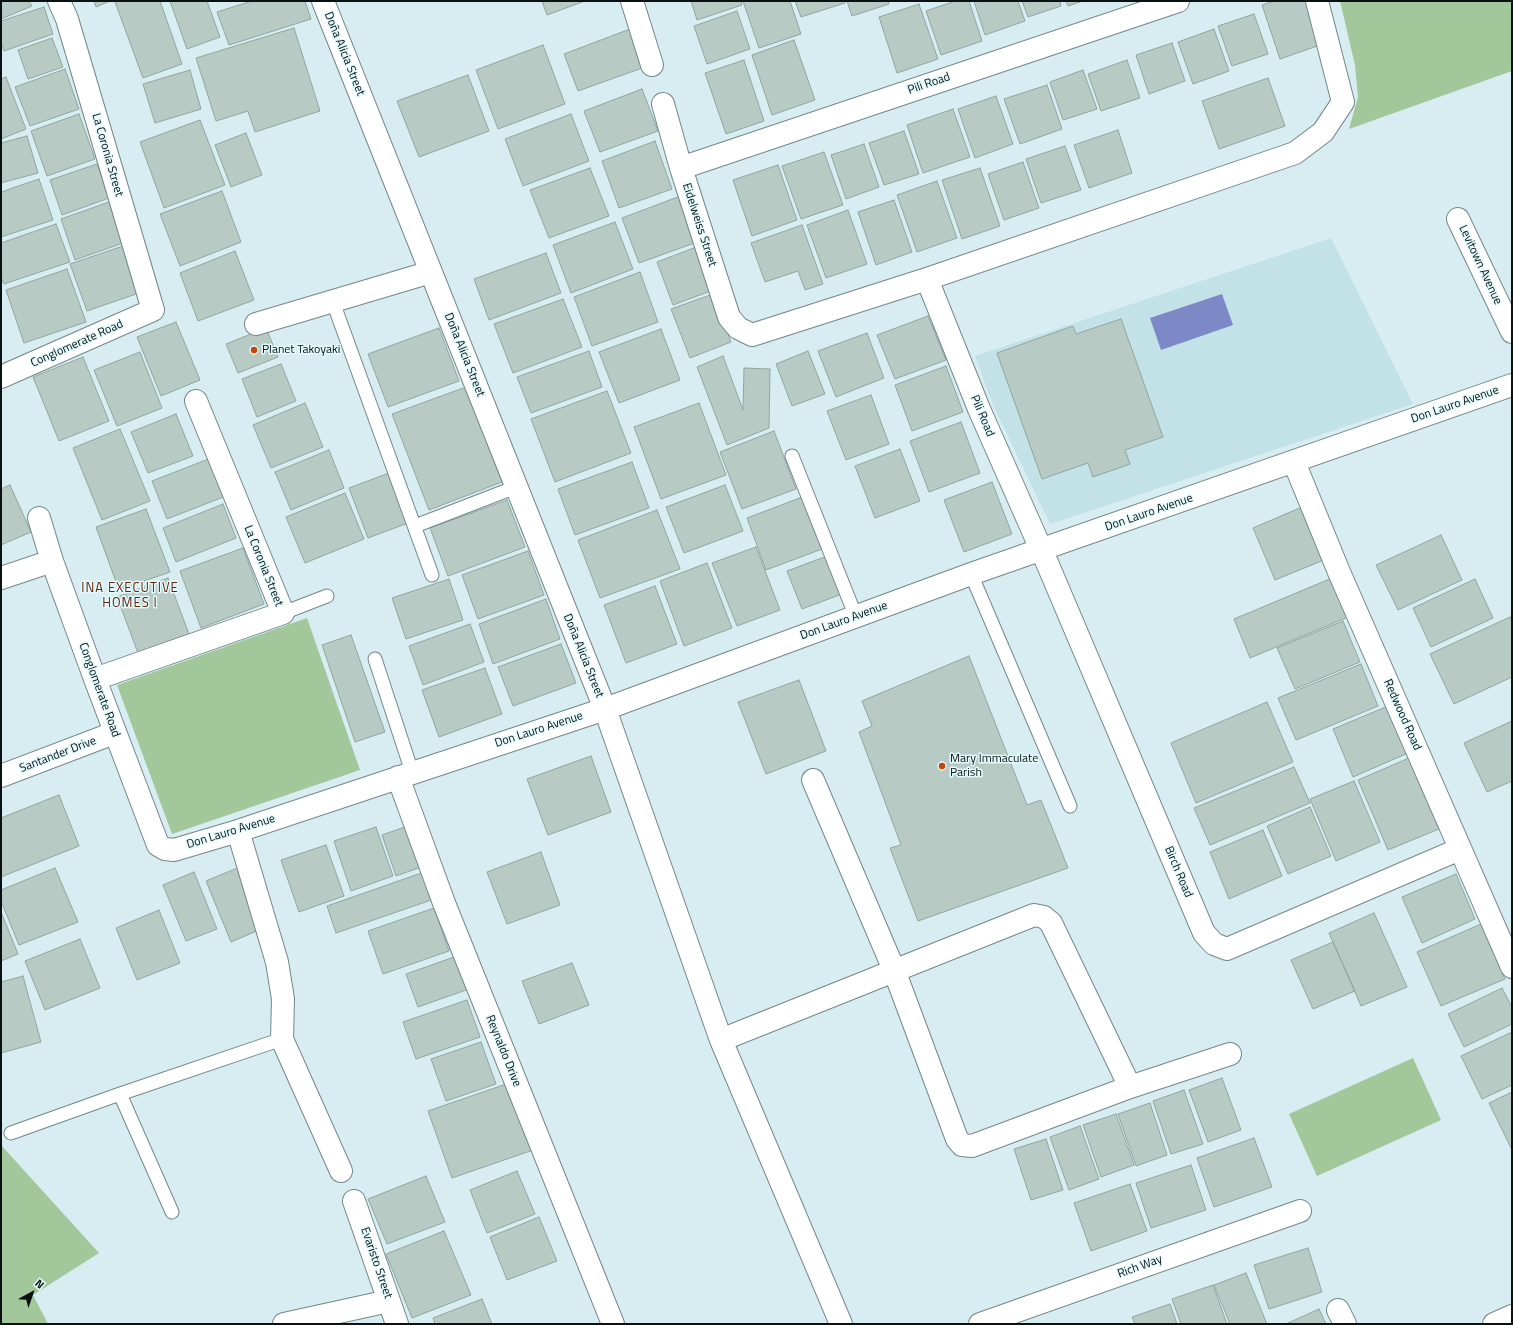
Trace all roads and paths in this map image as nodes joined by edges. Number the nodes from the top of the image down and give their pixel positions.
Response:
1 (59, 1) edge
2 (322, 1) edge
3 (632, 1) edge
4 (1178, 1) edge
5 (1317, 1) edge
6 (652, 65) dead end
7 (663, 104) dead end
8 (681, 168) junction
9 (1458, 219) dead end
10 (431, 272) junction
11 (927, 279) junction
12 (333, 302) junction
13 (153, 310) joint
14 (256, 324) dead end
15 (1512, 332) edge
16 (1, 377) edge
17 (1512, 385) edge
18 (196, 401) dead end
19 (792, 456) dead end
20 (1294, 462) junction
21 (516, 487) junction
22 (39, 518) dead end
23 (416, 526) junction
24 (1041, 551) junction
25 (52, 561) junction
26 (971, 574) junction
27 (432, 575) dead end
28 (1, 578) edge
29 (327, 596) dead end
30 (283, 613) junction
31 (856, 617) junction
32 (375, 659) dead end
33 (94, 679) junction
34 (604, 708) junction
35 (114, 733) junction
36 (405, 774) junction
37 (1, 776) edge
38 (813, 780) dead end
39 (1070, 806) dead end
40 (238, 831) junction
41 (1460, 849) junction
42 (174, 850) joint
43 (1512, 967) edge
44 (894, 970) junction
45 (282, 1039) junction
46 (721, 1040) junction
47 (1230, 1054) dead end
48 (1130, 1086) junction
49 (120, 1094) junction
50 (11, 1132) dead end
51 (340, 1171) dead end
52 (354, 1201) dead end
53 (1300, 1211) dead end
54 (172, 1212) dead end
55 (389, 1301) junction
56 (1512, 1316) edge
57 (284, 1324) edge
58 (397, 1324) edge
59 (613, 1324) edge
60 (840, 1324) edge
61 (980, 1324) edge
62 (1494, 1324) edge

1 - 13 street, La Coronia Street
2 - 10 street, Doña Alicia Street
3 - 6 street
4 - 8 street, Pili Road
5 - 11 street
7 - 8 street, Eidelweiss Street
8 - 11 street, Eidelweiss Street
9 - 15 street, Levitown Avenue
10 - 12 street
10 - 21 street, Doña Alicia Street
11 - 24 street, Pili Road
12 - 14 street
12 - 23 lane
13 - 16 street, Conglomerate Road
17 - 20 street, Don Lauro Avenue
18 - 30 street, La Coronia Street
19 - 31 lane
20 - 24 street, Don Lauro Avenue
20 - 41 street, Redwood Road
21 - 23 lane
21 - 34 street, Doña Alicia Street
22 - 25 street, Conglomerate Road
23 - 27 lane
24 - 26 street, Don Lauro Avenue
24 - 41 street, Birch Road
25 - 28 street
25 - 33 street, Conglomerate Road
26 - 31 street, Don Lauro Avenue
26 - 39 lane
29 - 30 lane
30 - 33 street, La Coronia Street
31 - 34 street, Don Lauro Avenue
32 - 36 lane
33 - 35 street, Conglomerate Road
34 - 36 street, Don Lauro Avenue
34 - 46 street, Doña Alicia Street
35 - 37 street, Santander Drive
35 - 42 street, Conglomerate Road
36 - 40 street, Don Lauro Avenue
36 - 59 street, Reynaldo Drive
38 - 44 street
40 - 42 street, Don Lauro Avenue
40 - 45 street
41 - 43 street, Redwood Road
44 - 46 street
44 - 48 street
44 - 48 street
45 - 49 lane
45 - 51 street
46 - 60 street, Doña Alicia Street
47 - 48 street
49 - 50 lane
49 - 54 lane
52 - 55 street, Evaristo Street
53 - 61 street, Rich Way
55 - 57 street
55 - 58 street, Evaristo Street
56 - 62 street

